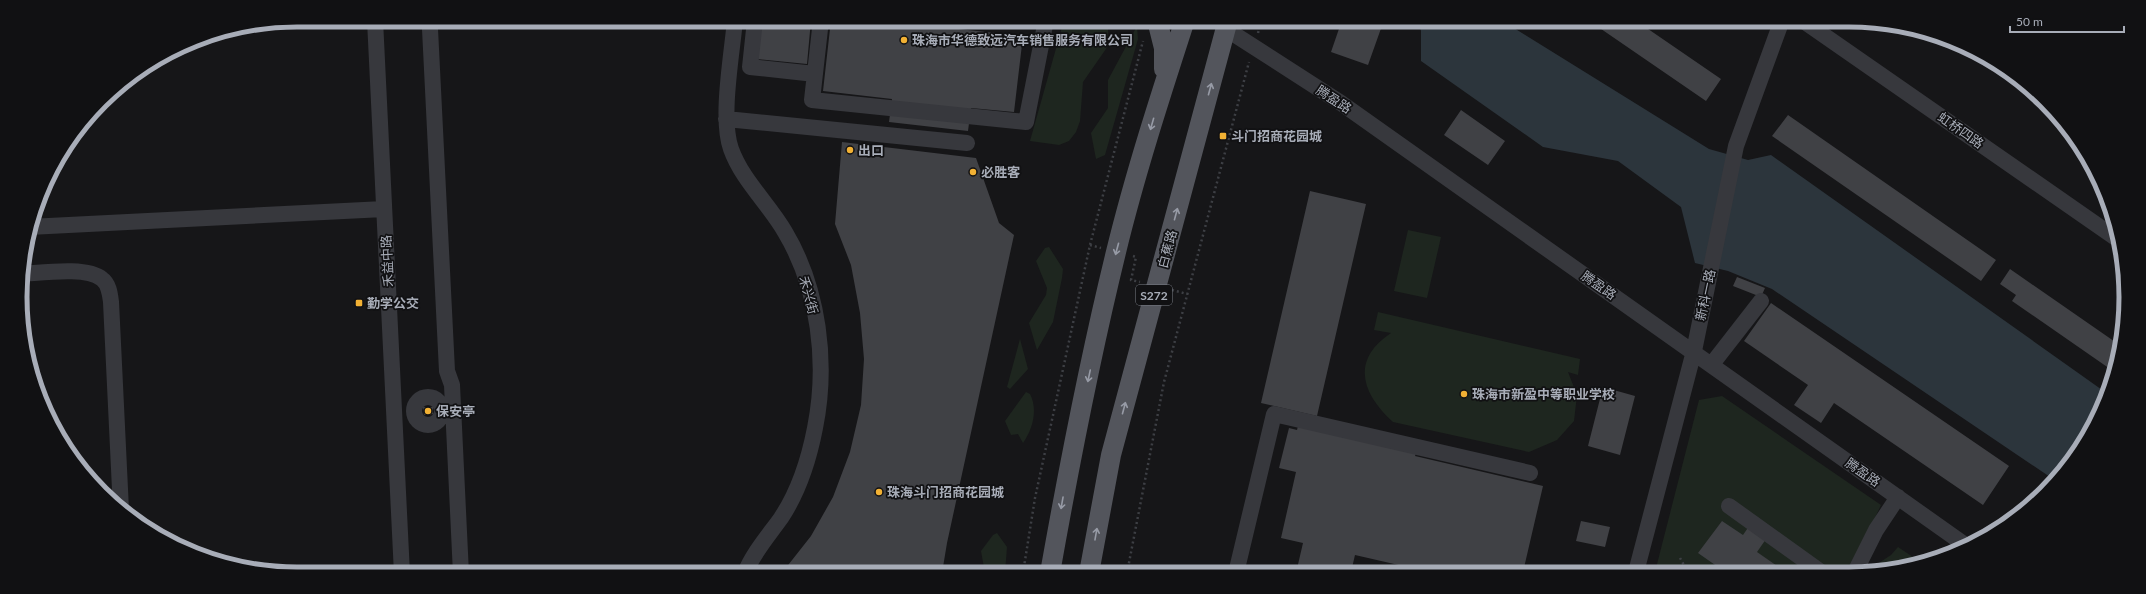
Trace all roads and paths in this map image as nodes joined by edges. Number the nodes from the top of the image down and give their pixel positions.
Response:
1 (375, 27) edge
2 (430, 27) edge
3 (734, 27) edge
4 (753, 27) edge
5 (820, 27) edge
6 (1045, 27) edge
7 (1159, 27) edge
8 (1183, 27) edge
9 (1226, 27) edge
10 (1229, 27) edge
11 (1260, 27) edge
12 (1779, 27) edge
13 (1812, 27) edge
14 (1143, 43) dead end
15 (1253, 47) junction
16 (815, 74) junction
17 (1161, 95) junction
18 (726, 119) junction
19 (967, 143) dead end
20 (384, 209) junction
21 (36, 227) edge
22 (2112, 235) edge
23 (1090, 245) junction
24 (1116, 252) junction
25 (28, 274) edge
26 (1156, 286) junction
27 (1187, 294) junction
28 (1761, 301) dead end
29 (1694, 351) junction
30 (1712, 364) junction
31 (448, 410) junction
32 (394, 411) junction
33 (1530, 473) dead end
34 (1898, 497) junction
35 (121, 501) edge
36 (1729, 506) dead end
37 (1962, 542) edge
38 (1680, 558) dead end
39 (402, 567) edge
40 (460, 567) edge
41 (749, 567) edge
42 (1024, 567) edge
43 (1051, 567) edge
44 (1090, 567) edge
45 (1128, 567) edge
46 (1237, 567) edge
47 (1637, 567) edge
48 (1685, 567) edge
49 (1814, 567) edge
50 (1858, 567) edge

1 - 20 street, 禾益中路
2 - 31 street
3 - 18 street, 禾兴街
4 - 16 street
5 - 16 street
6 - 16 street
7 - 17 main road
8 - 17 main road
26 -> 9 main road, 白蕉路 / S272
10 - 15 street, 腾盈路
11 - 15 path
12 - 29 street, 新科一路
13 - 22 street, 虹桥四路
14 - 23 path
15 - 27 path
15 - 29 street, 腾盈路
17 -> 24 main road
18 - 19 street
18 - 41 street, 禾兴街
20 - 21 street
20 - 32 street, 禾益中路
23 - 24 path
23 - 42 path
24 - 26 path
24 -> 43 main road
25 - 35 street
26 - 27 path
44 -> 26 main road, 白蕉路 / S272
27 - 45 path
28 - 30 street
29 - 30 street, 腾盈路
29 - 47 street, 新科一路
30 - 34 street, 腾盈路
31 - 32 street
31 - 40 street
32 - 39 street, 禾益中路
33 - 46 street
34 - 37 street, 腾盈路
34 - 50 street
36 - 49 street
38 - 48 path

